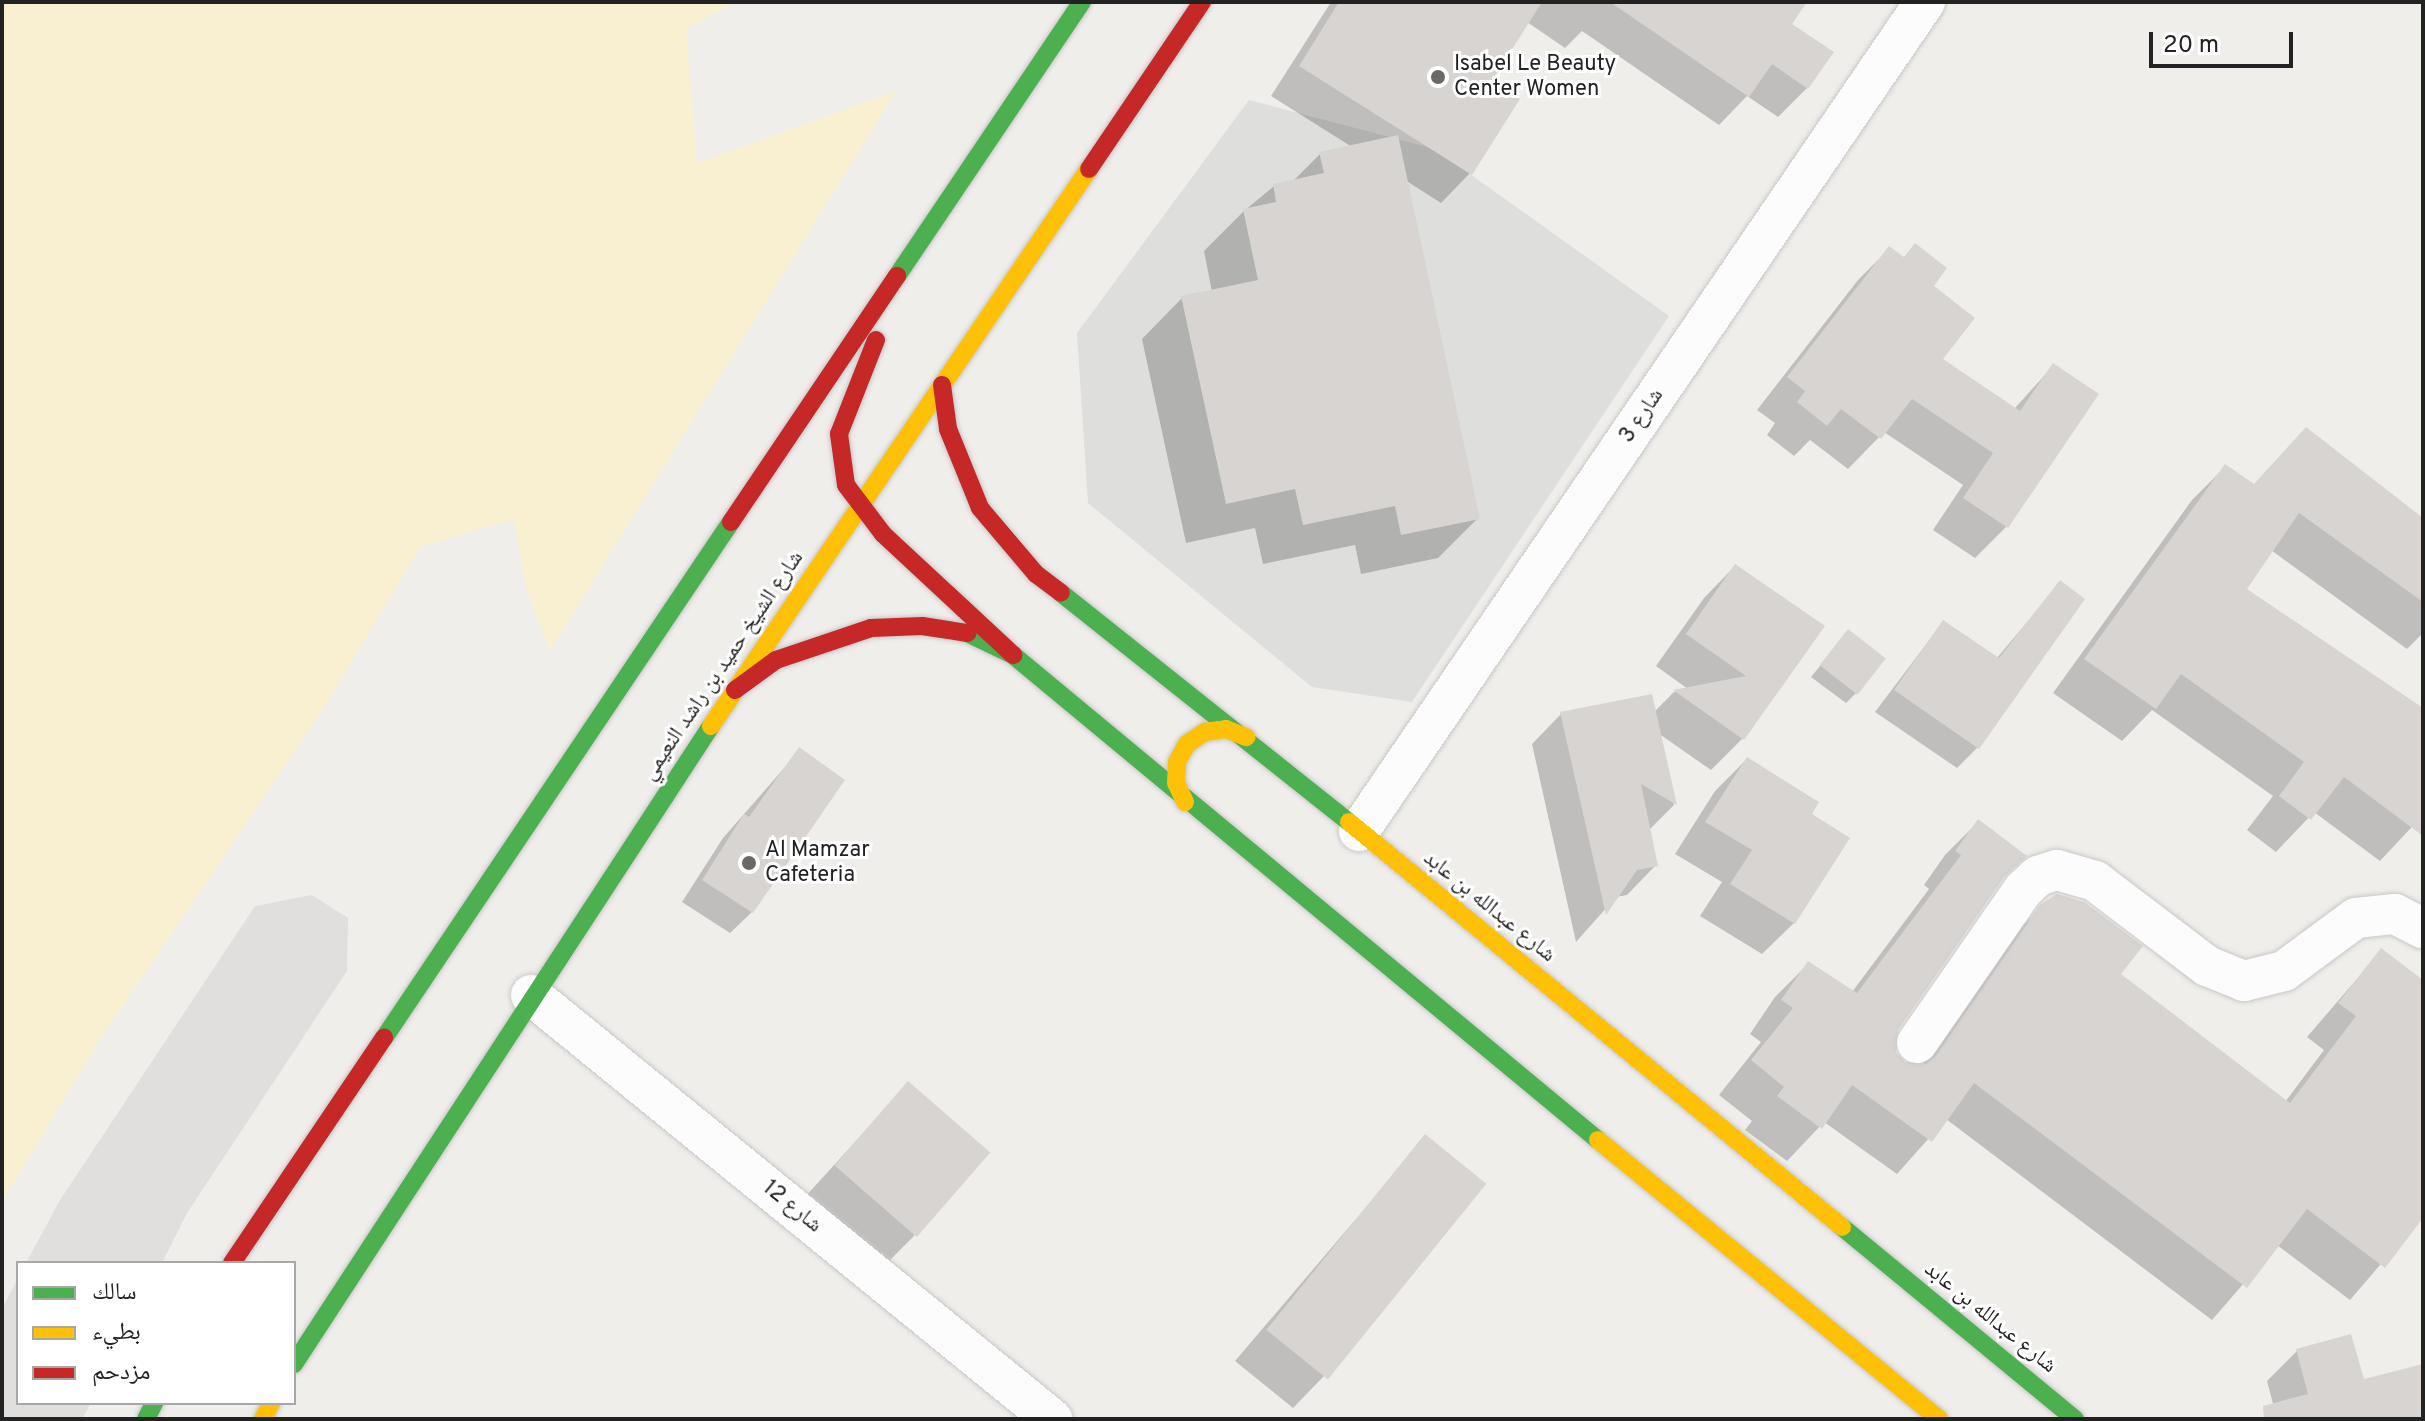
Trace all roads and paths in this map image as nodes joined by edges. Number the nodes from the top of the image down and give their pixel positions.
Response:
1 (1082, 2) edge
2 (1202, 2) edge
3 (1925, 2) edge
4 (894, 280) junction
5 (942, 385) junction
6 (859, 507) junction
7 (1013, 655) junction
8 (735, 690) junction
9 (1246, 737) junction
10 (1185, 802) junction
11 (1359, 831) junction
12 (2423, 928) edge
13 (531, 995) junction
14 (1917, 1043) dead end
15 (233, 1261) edge
16 (296, 1361) edge
17 (1052, 1419) edge
18 (1939, 1419) edge
19 (2075, 1419) edge

1 - 4 main road
2 - 5 main road, شارع الشيخ حميد بن راشد النعيمي
3 - 11 street, شارع 3
4 - 6 main road
4 - 15 main road
5 - 6 main road, شارع الشيخ حميد بن راشد النعيمي
5 - 9 main road, شارع عبدالله بن عابد
6 - 7 main road
6 - 8 main road, شارع الشيخ حميد بن راشد النعيمي
7 - 8 main road
7 - 10 main road
8 - 13 main road, شارع الشيخ حميد بن راشد النعيمي
9 - 10 main road
9 - 11 main road, شارع عبدالله بن عابد
10 - 18 main road
11 - 19 main road, شارع عبدالله بن عابد
12 - 14 street
13 - 16 main road, شارع الشيخ حميد بن راشد النعيمي
13 - 17 street, شارع 12

